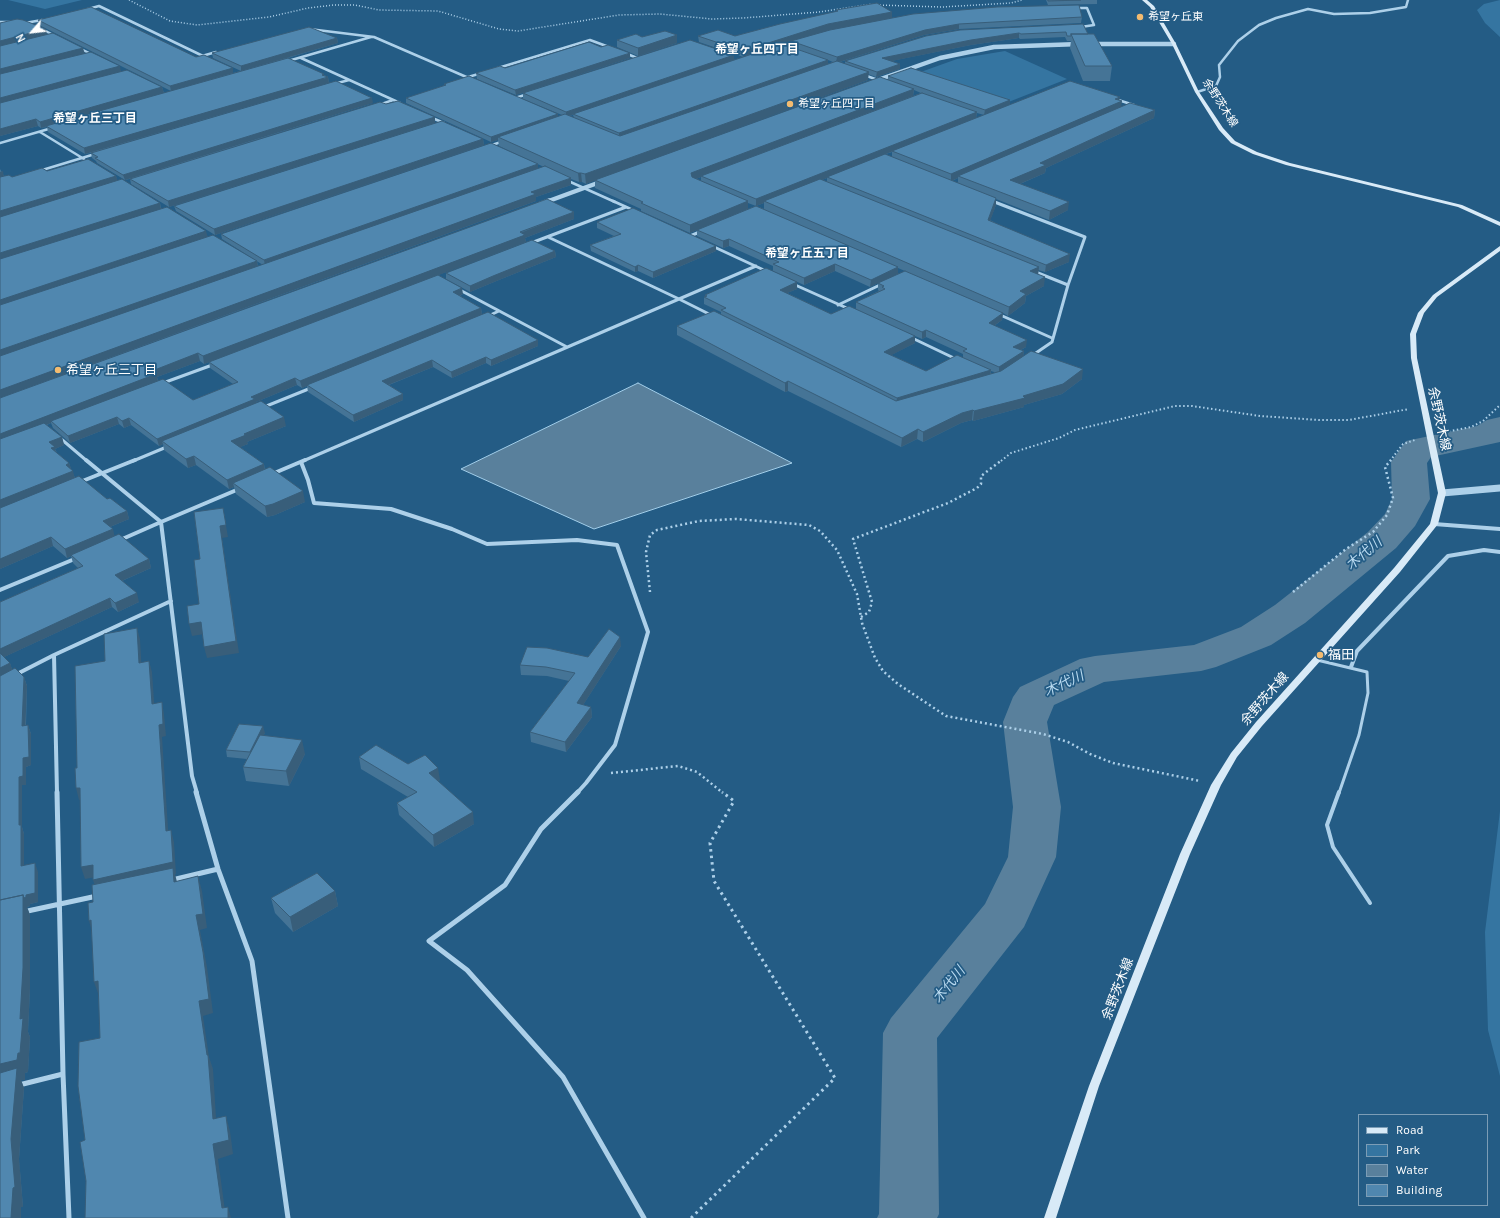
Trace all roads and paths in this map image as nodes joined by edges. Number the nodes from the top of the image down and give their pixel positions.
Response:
1 (129, 0) edge
2 (1022, 0) edge
3 (1144, 0) edge
4 (1408, 0) edge
5 (1072, 8) edge
6 (83, 10) edge
7 (45, 19) edge
8 (0, 22) edge
9 (16, 22) edge
10 (23, 22) edge
11 (29, 23) junction
12 (1079, 27) edge
13 (304, 28) edge
14 (55, 36) junction
15 (374, 37) junction
16 (48, 38) edge
17 (62, 39) edge
18 (802, 41) edge
19 (1174, 44) junction
20 (74, 45) edge
21 (782, 47) junction
22 (610, 48) edge
23 (775, 49) edge
24 (789, 49) edge
25 (217, 52) edge
26 (624, 53) edge
27 (92, 54) junction
28 (84, 56) edge
29 (202, 56) junction
30 (98, 58) edge
31 (300, 58) junction
32 (209, 59) edge
33 (630, 61) edge
34 (286, 62) edge
35 (491, 70) edge
36 (483, 73) edge
37 (857, 73) edge
38 (468, 77) junction
39 (349, 80) junction
40 (475, 80) edge
41 (878, 80) junction
42 (870, 83) edge
43 (885, 83) edge
44 (326, 86) edge
45 (1197, 92) junction
46 (530, 93) edge
47 (509, 95) edge
48 (515, 98) junction
49 (1112, 98) edge
50 (394, 100) junction
51 (523, 101) edge
52 (401, 104) edge
53 (371, 107) edge
54 (1127, 108) edge
55 (429, 116) edge
56 (443, 123) junction
57 (436, 125) edge
58 (450, 126) edge
59 (55, 128) edge
60 (40, 132) junction
61 (506, 140) edge
62 (484, 142) edge
63 (0, 143) edge
64 (491, 145) junction
65 (484, 148) edge
66 (498, 148) edge
67 (98, 153) edge
68 (83, 158) junction
69 (89, 161) edge
70 (38, 171) edge
71 (565, 179) edge
72 (606, 180) edge
73 (584, 188) junction
74 (986, 198) edge
75 (533, 207) edge
76 (626, 207) junction
77 (640, 214) edge
78 (1500, 224) edge
79 (703, 231) edge
80 (683, 233) edge
81 (690, 236) junction
82 (548, 237) junction
83 (696, 239) edge
84 (526, 245) edge
85 (710, 245) edge
86 (1500, 248) edge
87 (756, 266) junction
88 (1032, 270) edge
89 (770, 273) edge
90 (790, 282) edge
91 (885, 283) edge
92 (453, 285) edge
93 (1068, 285) junction
94 (679, 299) junction
95 (838, 304) junction
96 (500, 311) junction
97 (852, 311) edge
98 (996, 313) edge
99 (485, 317) edge
100 (714, 317) edge
101 (908, 337) edge
102 (1052, 338) junction
103 (567, 347) junction
104 (1029, 358) edge
105 (957, 359) edge
106 (217, 363) edge
107 (158, 385) edge
108 (315, 386) edge
109 (1500, 405) edge
110 (1424, 409) junction
111 (256, 410) edge
112 (53, 432) edge
113 (1430, 437) junction
114 (176, 443) edge
115 (301, 462) junction
116 (102, 473) junction
117 (264, 478) edge
118 (73, 485) edge
119 (242, 488) edge
120 (1500, 488) edge
121 (1442, 493) junction
122 (162, 522) junction
123 (1434, 524) junction
124 (1500, 530) edge
125 (118, 541) edge
126 (1500, 552) edge
127 (81, 556) edge
128 (0, 590) edge
129 (1293, 592) dead end
130 (171, 601) junction
131 (641, 615) junction
132 (861, 618) junction
133 (54, 655) junction
134 (1316, 660) junction
135 (1351, 667) junction
136 (7, 679) edge
137 (592, 775) junction
138 (1216, 785) junction
139 (218, 870) junction
140 (165, 881) edge
141 (104, 894) edge
142 (1370, 903) dead end
143 (59, 904) junction
144 (15, 914) edge
145 (63, 1074) junction
146 (14, 1086) edge
147 (69, 1218) edge
148 (288, 1218) edge
149 (644, 1218) edge
150 (691, 1218) edge
151 (1050, 1218) edge

1 - 2 path
3 - 19 main road, 余野茨木線
4 - 45 street
5 - 12 street
6 - 29 street
7 - 11 street
8 - 9 street
10 - 11 street
11 - 14 street
13 - 15 street
14 - 16 street
14 - 17 street
15 - 31 street
15 - 38 street
18 - 21 street
19 - 41 street
19 - 45 main road, 余野茨木線
20 - 27 street
21 - 23 street
21 - 24 street
22 - 35 street
25 - 29 street
26 - 33 street
27 - 28 street
27 - 30 street
29 - 32 street
31 - 34 street
31 - 39 street
36 - 38 street
37 - 41 street
38 - 40 street
39 - 44 street
39 - 50 street
41 - 42 street
41 - 43 street
45 - 78 main road, 余野茨木線
46 - 48 street
47 - 48 street
48 - 51 street
49 - 54 street
50 - 52 street
50 - 53 street
55 - 56 street
56 - 57 street
56 - 58 street
59 - 60 street
60 - 63 street
60 - 68 street
61 - 64 street
62 - 64 street
64 - 65 street
64 - 66 street
67 - 68 street
68 - 69 street
68 - 70 street
71 - 73 street
72 - 73 street
73 - 75 street
73 - 76 street
74 - 93 street
76 - 77 street
76 - 82 street
79 - 81 street
80 - 81 street
81 - 83 street
82 - 84 street
82 - 94 street
85 - 87 street
86 - 110 main road, 余野茨木線
87 - 89 street
87 - 94 street
88 - 93 street
90 - 95 street
91 - 95 street
92 - 96 street
93 - 102 street
94 - 100 street
94 - 103 street
95 - 97 street
96 - 99 street
96 - 103 street
98 - 102 street
101 - 105 street
102 - 104 street
103 - 115 street
106 - 107 street
108 - 111 street
109 - 113 path
110 - 113 main road, 余野茨木線
110 - 132 path
112 - 116 street
113 - 121 main road, 余野茨木線
113 - 129 path
114 - 116 street
115 - 117 street
115 - 131 street
116 - 118 street
116 - 122 street
119 - 122 street
120 - 121 street
121 - 123 main road, 余野茨木線
122 - 125 street
122 - 130 street
123 - 124 street
123 - 134 main road, 余野茨木線
126 - 135 street
127 - 128 street
130 - 133 street
130 - 139 street
131 - 132 path
131 - 137 street
132 - 138 path
133 - 136 street
133 - 143 street
134 - 135 lane
134 - 138 main road, 余野茨木線
135 - 142 lane
137 - 149 street
137 - 150 path
138 - 151 main road, 余野茨木線
139 - 140 street
139 - 148 street
141 - 143 street
143 - 144 street
143 - 145 street
145 - 146 street
145 - 147 street

